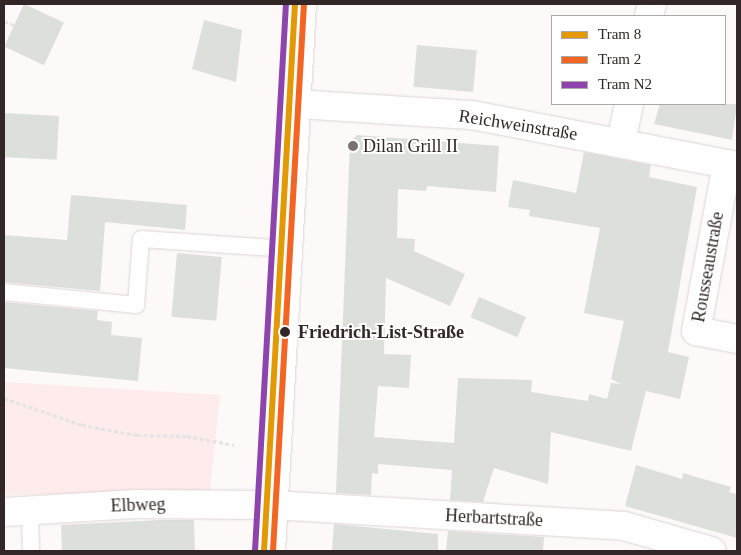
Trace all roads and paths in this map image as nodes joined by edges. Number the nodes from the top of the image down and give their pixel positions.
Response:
1 (302, 4) edge
2 (4, 21) edge
3 (14, 26) dead end
4 (296, 104) junction
5 (629, 105) edge
6 (621, 142) junction
7 (732, 165) edge
8 (288, 249) junction
9 (4, 292) edge
10 (737, 339) edge
11 (4, 398) edge
12 (234, 445) dead end
13 (273, 505) junction
14 (17, 512) edge
15 (31, 551) edge
16 (271, 551) edge
17 (711, 551) edge

1 - 4 street
2 - 3 path
4 - 6 street, Reichweinstraße
4 - 8 street
5 - 6 street
6 - 7 street, Reichweinstraße
7 - 10 street, Rousseaustraße
8 - 9 lane
8 - 13 street
11 - 12 path
13 - 14 street, Elbweg
13 - 16 street
13 - 17 street, Herbartstraße
14 - 15 lane

